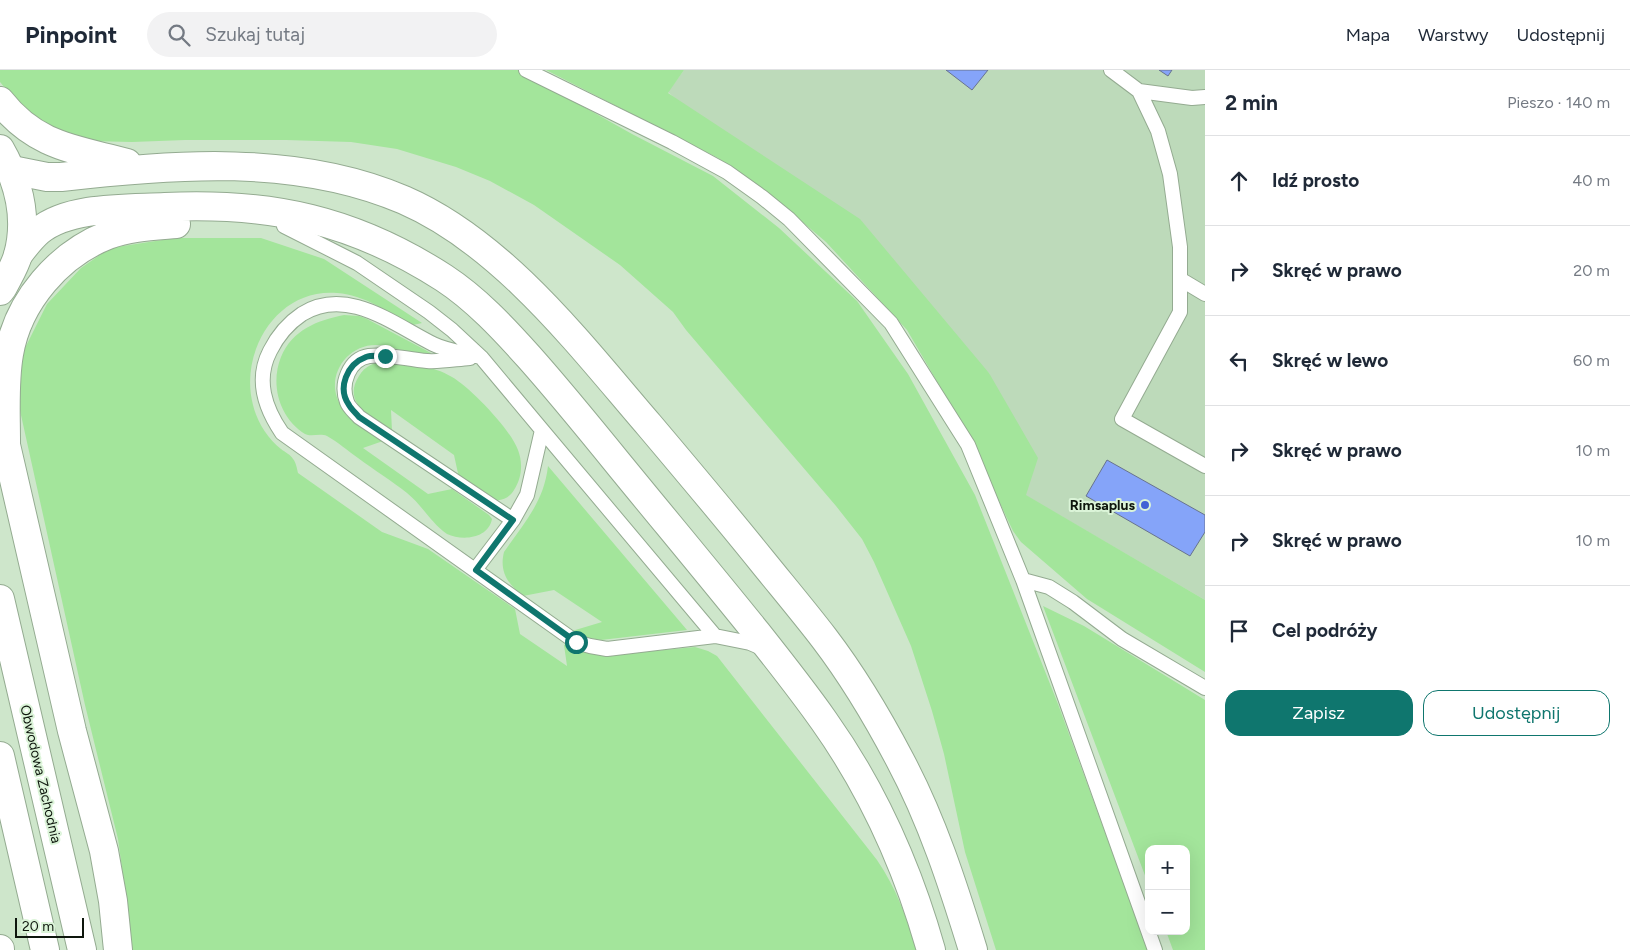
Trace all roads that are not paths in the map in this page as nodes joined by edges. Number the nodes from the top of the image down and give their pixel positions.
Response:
1 (526, 70) edge
2 (1111, 70) edge
3 (1139, 91) junction
4 (1205, 97) edge
5 (0, 101) edge
6 (6, 160) edge
7 (148, 169) junction
8 (284, 226) junction
9 (340, 227) junction
10 (18, 255) junction
11 (1180, 279) junction
12 (0, 291) edge
13 (1205, 294) edge
14 (481, 357) junction
15 (3, 430) edge
16 (542, 430) junction
17 (1205, 466) edge
18 (513, 520) junction
19 (476, 570) junction
20 (1023, 580) junction
21 (0, 599) edge
22 (715, 636) junction
23 (773, 654) junction
24 (1205, 688) edge
25 (0, 756) edge
26 (45, 950) edge
27 (82, 950) edge
28 (118, 950) edge
29 (931, 950) edge
30 (973, 950) edge
31 (1155, 950) edge

1 - 20 lane
2 - 3 lane
3 - 4 lane
3 - 11 lane
5 - 7 main road
6 - 7 main road
6 - 10 main road
7 - 30 main road
8 - 9 main road
8 - 14 lane
8 - 15 main road
9 - 10 main road
9 - 23 main road
10 - 12 main road
11 - 13 lane
11 - 17 lane
14 - 16 lane
14 - 18 lane
14 - 19 lane
15 - 28 main road
16 - 18 lane
16 - 22 lane
18 - 19 lane
19 - 22 lane
20 - 24 lane
20 - 31 lane
21 - 27 main road, Obwodowa Zachodnia
22 - 23 lane
23 - 29 main road
25 - 26 main road

